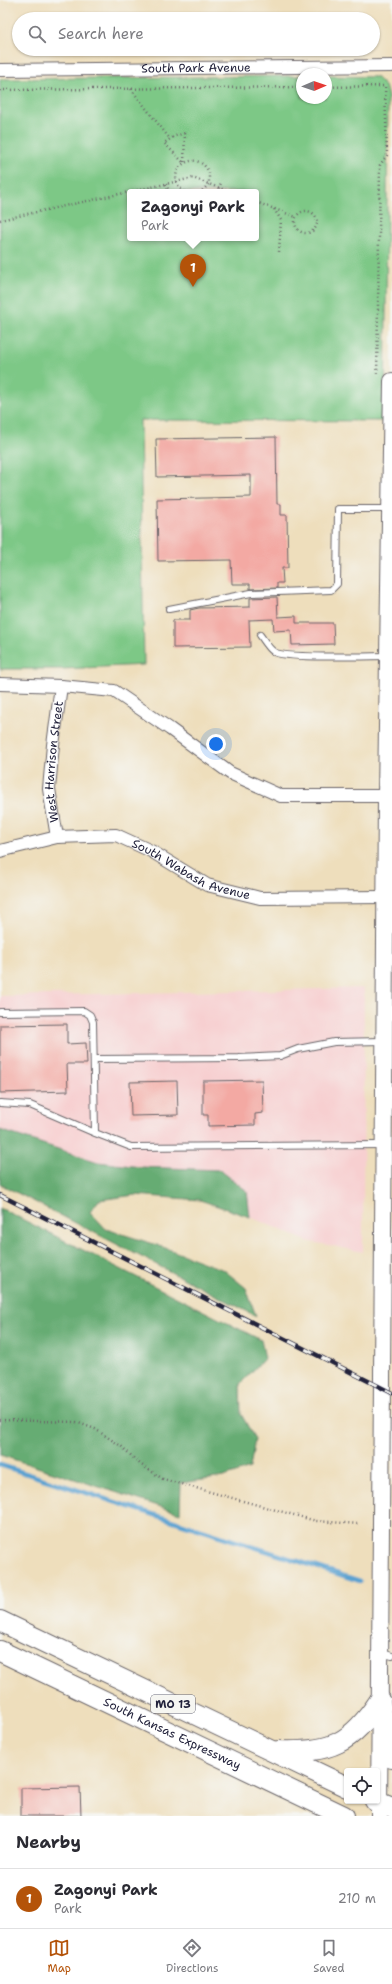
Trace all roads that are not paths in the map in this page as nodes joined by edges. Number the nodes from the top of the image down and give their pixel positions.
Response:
1 (392, 66) edge
2 (0, 70) edge
3 (384, 381) edge
4 (390, 509) junction
5 (170, 609) dead end
6 (260, 635) dead end
7 (388, 656) junction
8 (0, 684) edge
9 (61, 686) junction
10 (389, 796) edge
11 (57, 837) junction
12 (0, 851) edge
13 (385, 897) junction
14 (0, 1012) edge
15 (387, 1033) edge
16 (94, 1059) junction
17 (0, 1103) edge
18 (96, 1133) junction
19 (384, 1145) junction
20 (388, 1241) edge
21 (0, 1621) edge
22 (0, 1651) edge
23 (387, 1655) edge
24 (380, 1700) junction
25 (272, 1751) junction
26 (392, 1758) edge
27 (281, 1785) junction
28 (344, 1786) edge
29 (382, 1807) edge
30 (322, 1816) edge
31 (344, 1816) edge

1 - 2 street, South Park Avenue
3 - 4 street
4 - 5 lane
4 - 7 street
6 - 7 lane
7 - 10 street
8 - 9 street
9 - 10 street
9 - 11 street, West Harrison Street
10 - 13 street
11 - 12 street, South Wabash Avenue
11 - 13 street, South Wabash Avenue
13 - 15 street
14 - 16 lane
15 - 16 lane
15 - 19 street
16 - 18 lane
17 - 18 lane
18 - 19 lane
19 - 20 street
20 - 23 street
21 - 25 main road, MO 13
22 - 27 main road, South Kansas Expressway / MO 13
23 - 24 street
24 - 25 main road
24 - 26 main road
24 - 29 street
25 - 28 main road, MO 13
27 - 30 main road
27 - 31 main road, South Kansas Expressway / MO 13

